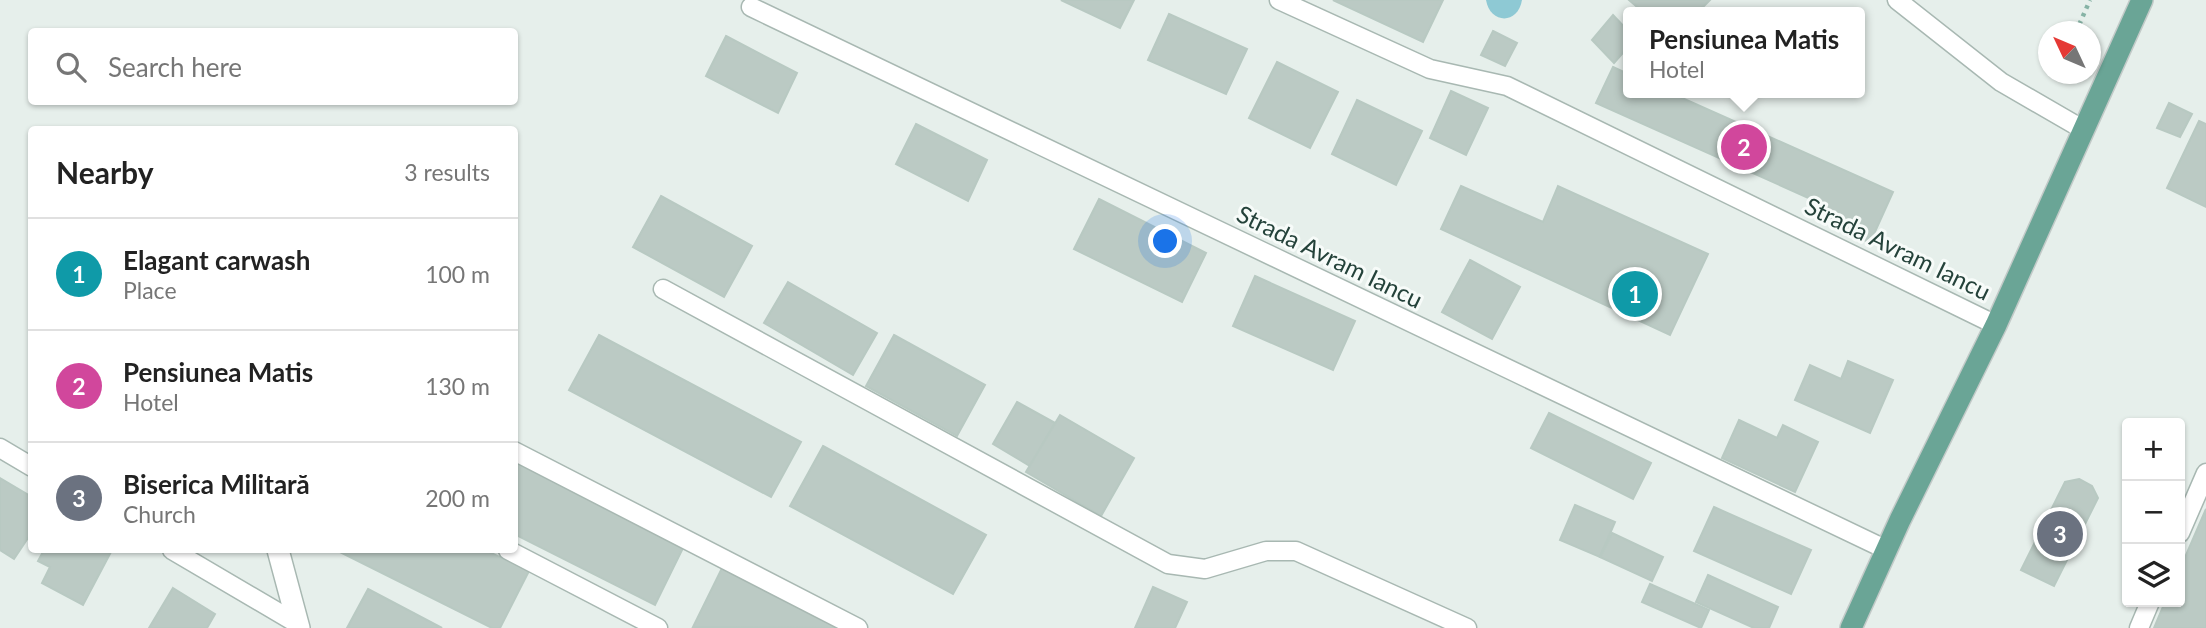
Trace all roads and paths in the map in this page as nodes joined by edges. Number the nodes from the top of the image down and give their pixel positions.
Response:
1 (1279, 0) edge
2 (1897, 0) edge
3 (2090, 0) edge
4 (2142, 0) edge
5 (751, 8) dead end
6 (2081, 21) edge
7 (2084, 130) junction
8 (663, 289) dead end
9 (1996, 325) junction
10 (0, 448) edge
11 (518, 453) edge
12 (28, 465) edge
13 (2206, 473) edge
14 (2185, 521) edge
15 (1887, 550) junction
16 (177, 553) edge
17 (279, 553) edge
18 (514, 553) edge
19 (2148, 607) edge
20 (299, 626) edge
21 (658, 628) edge
22 (858, 628) edge
23 (1467, 628) edge
24 (1851, 628) edge
25 (2139, 628) edge

1 - 9 lane, Strada Avram Iancu
2 - 7 lane
3 - 6 path
4 - 7 main road, Strada Avram Iancu
5 - 15 lane, Strada Avram Iancu
7 - 9 main road, Strada Avram Iancu
8 - 23 lane
9 - 15 main road, Strada Avram Iancu
10 - 12 lane
11 - 22 lane
13 - 14 lane
15 - 24 main road, Strada Avram Iancu
16 - 20 lane
17 - 20 street
18 - 21 lane
19 - 25 lane

